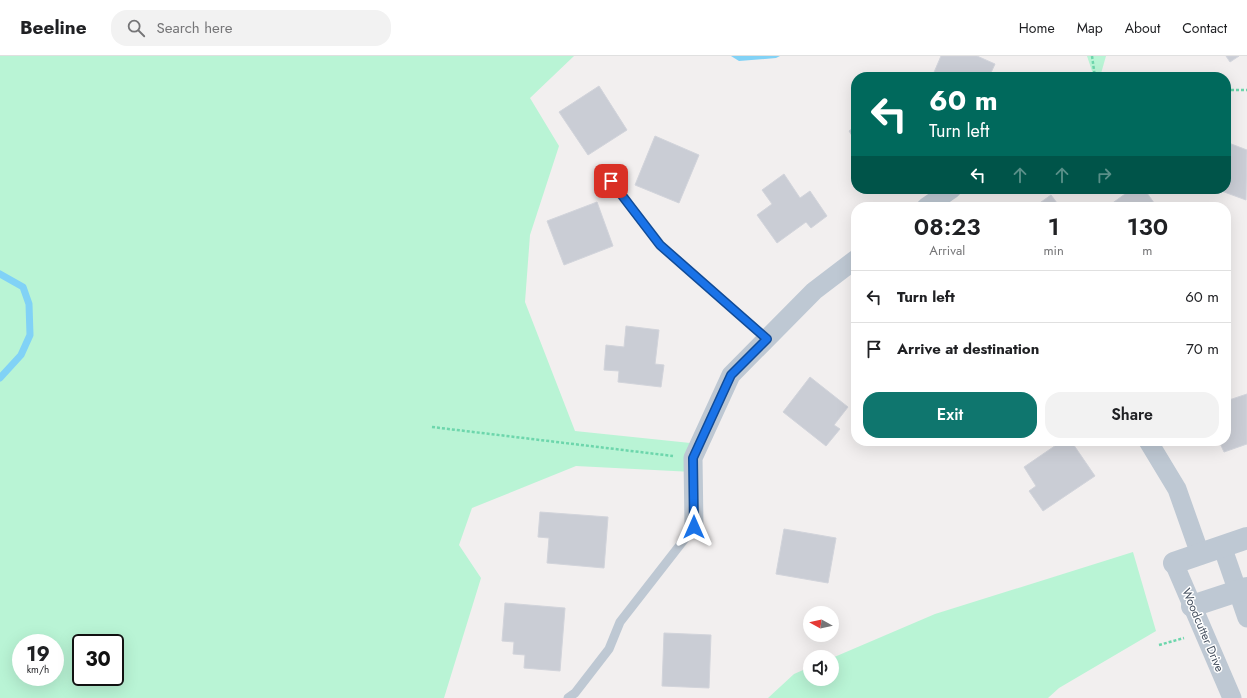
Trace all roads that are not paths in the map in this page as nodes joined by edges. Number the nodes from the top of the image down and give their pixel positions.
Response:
1 (611, 181) dead end
2 (945, 194) edge
3 (933, 202) edge
4 (851, 263) edge
5 (767, 339) junction
6 (1151, 446) edge
7 (694, 527) joint
8 (1247, 538) edge
9 (1222, 546) junction
10 (1200, 554) junction
11 (1174, 562) joint
12 (1242, 589) edge
13 (1192, 606) junction
14 (1247, 618) edge
15 (568, 698) edge
16 (1232, 698) edge

1 - 5 lane
2 - 3 street
4 - 5 street
5 - 7 street
6 - 10 street
7 - 15 lane
8 - 9 street
9 - 10 street
9 - 12 street
10 - 11 street
11 - 13 street, Woodcutter Drive
12 - 13 street
12 - 14 street
13 - 16 street, Woodcutter Drive

